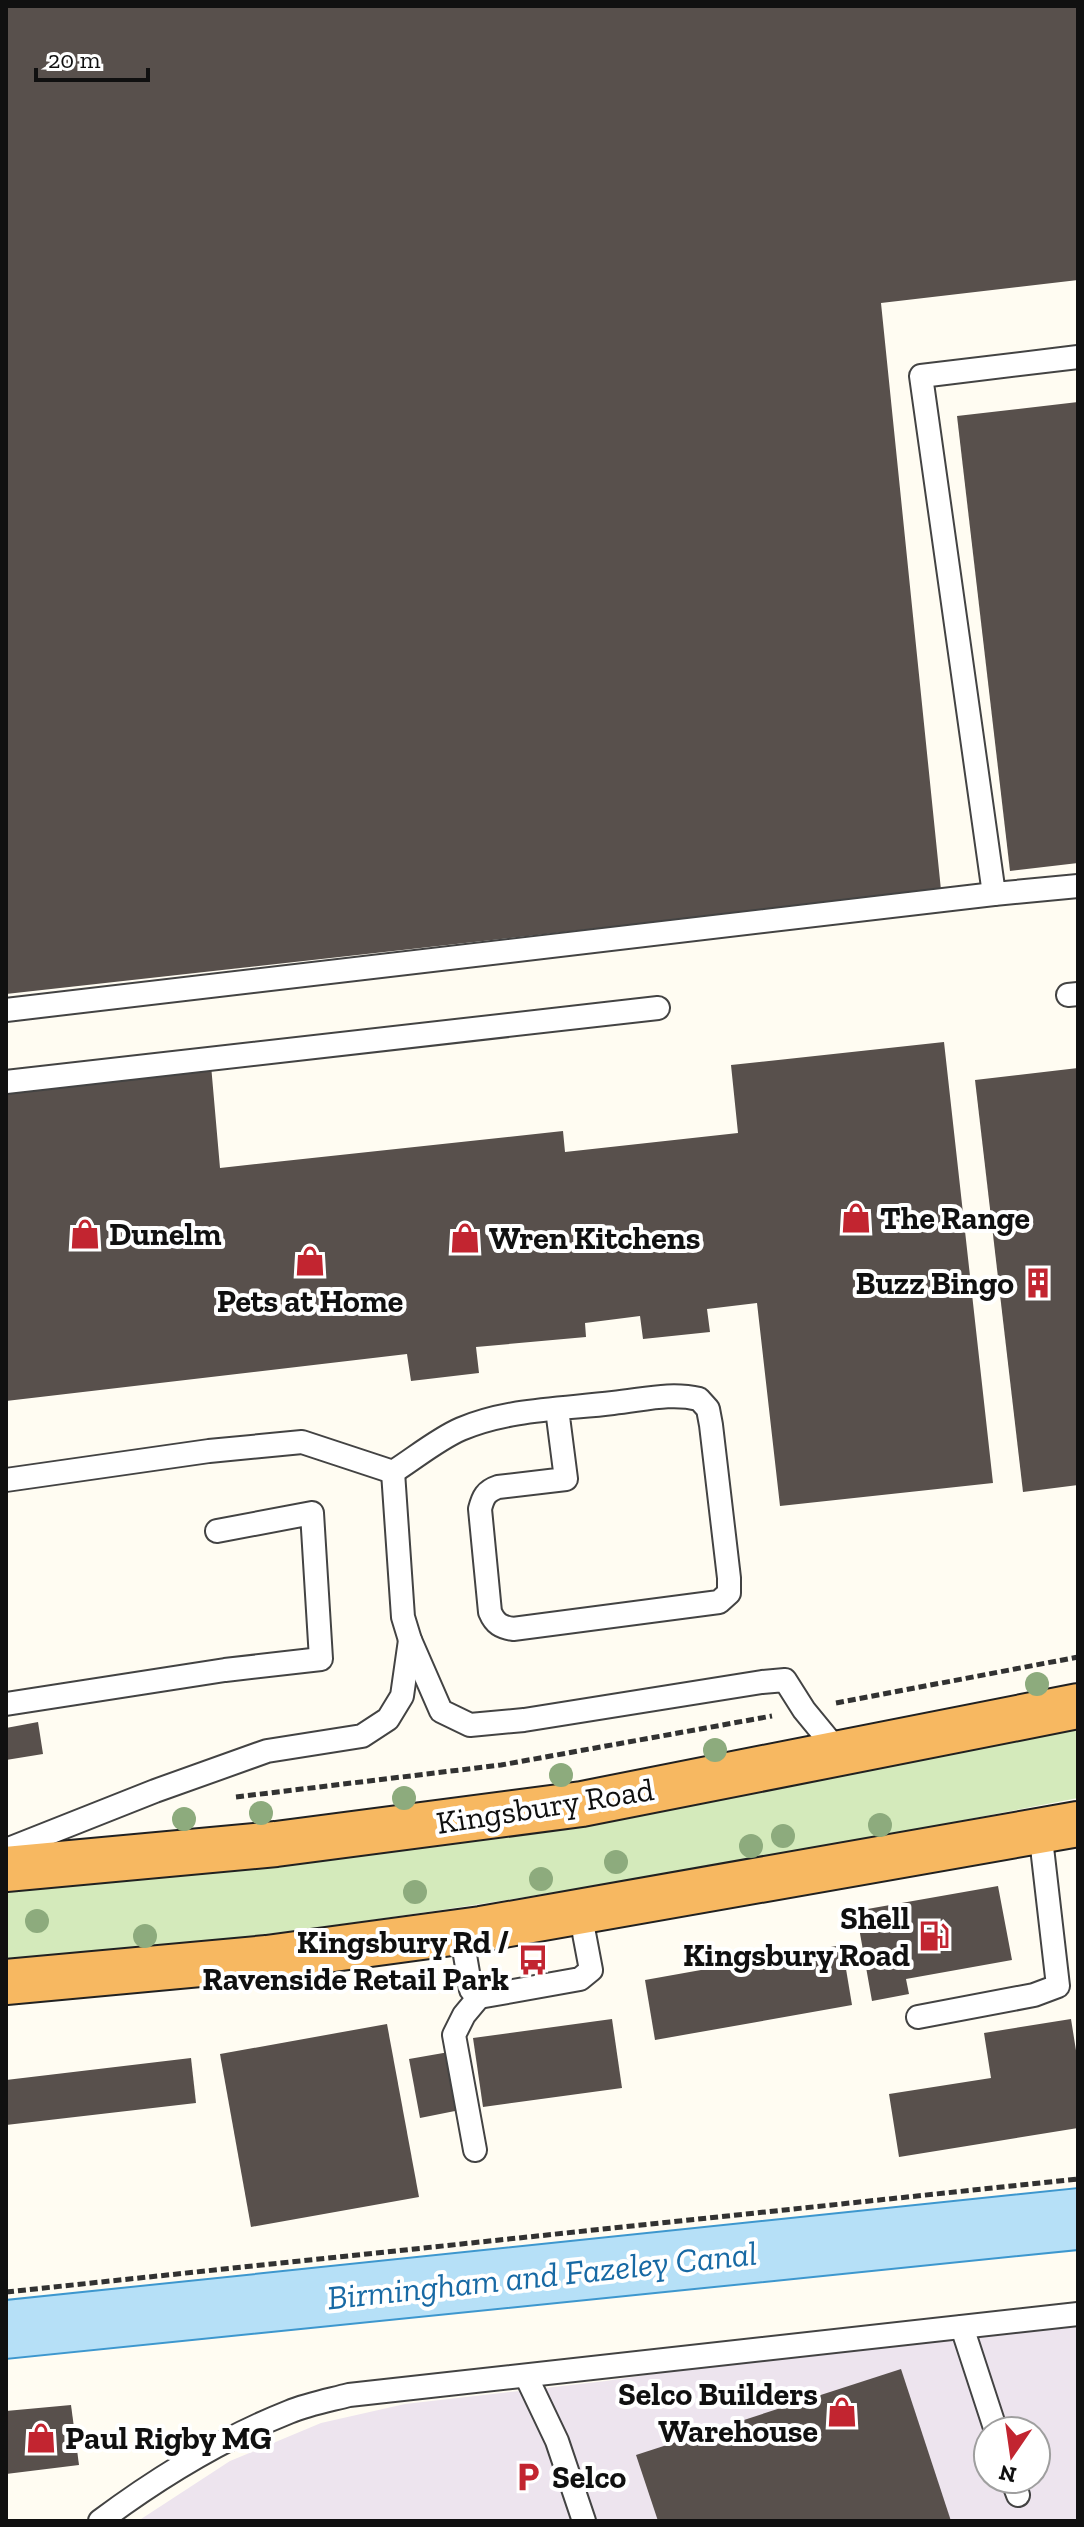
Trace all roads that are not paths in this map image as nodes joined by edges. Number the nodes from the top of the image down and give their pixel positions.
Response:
1 (1078, 357) edge
2 (1078, 886) edge
3 (994, 894) junction
4 (658, 1008) dead end
5 (6, 1010) edge
6 (6, 1082) edge
7 (557, 1409) junction
8 (393, 1472) junction
9 (6, 1480) edge
10 (217, 1531) dead end
11 (410, 1640) junction
12 (6, 1704) edge
13 (1078, 1706) edge
14 (841, 1755) junction
15 (1059, 1827) edge
16 (6, 1850) edge
17 (6, 1869) edge
18 (580, 1912) junction
19 (461, 1932) junction
20 (6, 1982) edge
21 (479, 1997) junction
22 (918, 2017) dead end
23 (475, 2150) dead end
24 (1078, 2314) edge
25 (962, 2327) junction
26 (526, 2376) junction
27 (991, 2415) edge
28 (100, 2521) edge
29 (584, 2521) edge

1 - 3 lane
2 - 3 lane
3 - 5 lane
4 - 6 lane
7 - 7 lane
7 - 8 lane
8 - 9 lane
8 - 11 lane
10 - 12 lane
11 - 14 lane
11 - 16 lane
13 - 14 highway, Kingsbury Road
14 - 17 highway, Kingsbury Road
15 - 18 highway
15 - 22 lane
18 - 19 highway
18 - 21 lane
19 - 20 highway
19 - 21 lane
21 - 23 lane
24 - 25 lane
25 - 26 lane
25 - 27 lane
26 - 28 lane
26 - 29 lane

